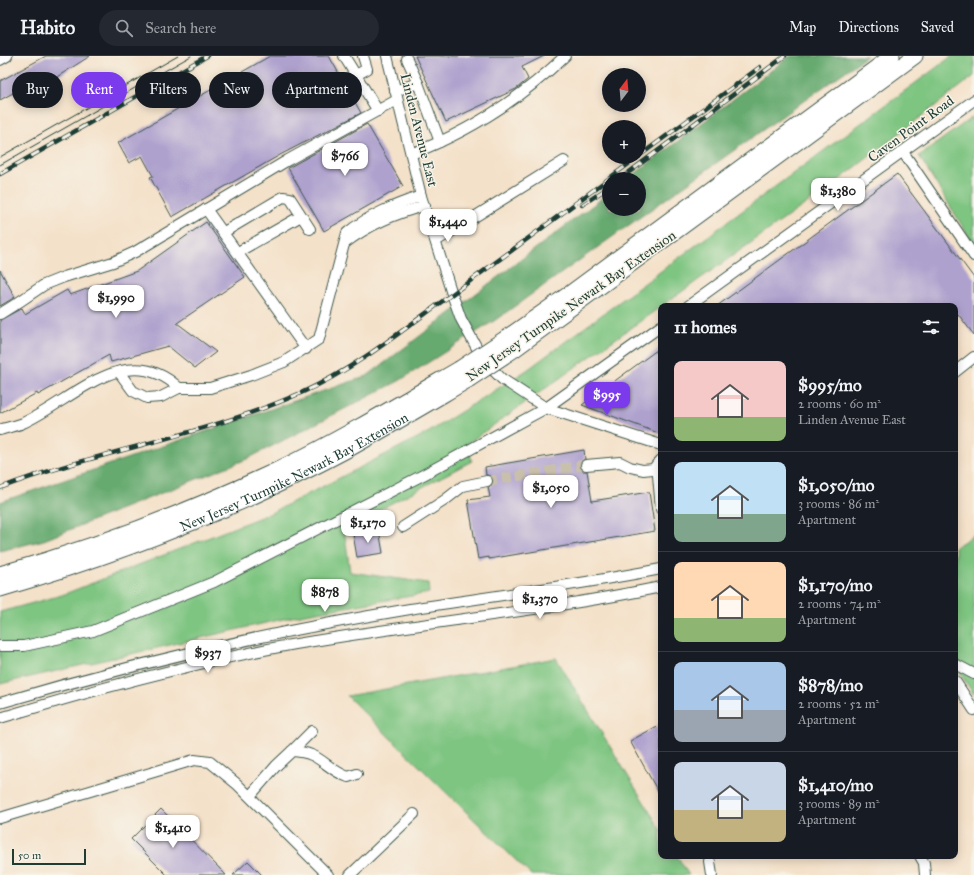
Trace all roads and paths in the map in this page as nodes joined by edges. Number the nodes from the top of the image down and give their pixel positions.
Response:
1 (7, 56) edge
2 (344, 56) edge
3 (363, 56) edge
4 (387, 56) edge
5 (565, 56) edge
6 (892, 56) edge
7 (915, 56) edge
8 (407, 59) dead end
9 (0, 60) edge
10 (354, 72) edge
11 (362, 72) edge
12 (418, 83) junction
13 (362, 85) edge
14 (396, 96) junction
15 (974, 100) edge
16 (378, 111) junction
17 (440, 142) junction
18 (903, 152) junction
19 (412, 154) junction
20 (564, 161) dead end
21 (423, 201) junction
22 (206, 209) junction
23 (301, 216) junction
24 (310, 229) dead end
25 (224, 232) junction
26 (436, 241) junction
27 (238, 252) junction
28 (974, 256) edge
29 (692, 303) edge
30 (0, 314) edge
31 (658, 328) edge
32 (510, 343) junction
33 (306, 349) junction
34 (974, 357) edge
35 (958, 370) edge
36 (119, 372) junction
37 (179, 388) junction
38 (546, 408) junction
39 (0, 430) edge
40 (658, 444) edge
41 (586, 465) tunnel mouth
42 (658, 465) edge
43 (487, 481) tunnel mouth
44 (402, 527) dead end
45 (105, 548) junction
46 (658, 570) edge
47 (0, 574) edge
48 (658, 588) edge
49 (0, 589) edge
50 (0, 646) edge
51 (958, 666) edge
52 (974, 674) edge
53 (958, 685) edge
54 (0, 703) edge
55 (974, 710) edge
56 (0, 718) edge
57 (312, 730) dead end
58 (292, 751) junction
59 (357, 774) dead end
60 (250, 796) junction
61 (414, 814) dead end
62 (0, 818) edge
63 (922, 859) edge
64 (710, 862) dead end
65 (328, 875) edge
66 (350, 875) edge
67 (712, 875) edge
68 (925, 875) edge

1 - 9 street
2 - 10 street
3 - 11 street
4 - 14 street, Linden Avenue East
5 - 17 street
6 - 32 highway, New Jersey Turnpike Newark Bay Extension
7 - 32 highway, New Jersey Turnpike Newark Bay Extension
8 - 12 street
12 - 14 street
12 - 17 street
13 - 16 street
14 - 16 street
14 - 19 street, Linden Avenue East
15 - 18 street, Caven Point Road
16 - 22 street
17 - 19 street
18 - 28 street
18 - 29 street, Caven Point Road
19 - 21 street, Linden Avenue East
20 - 26 street
21 - 26 street, Linden Avenue East
21 - 33 street
22 - 25 street
22 - 30 street
23 - 24 street
23 - 25 street
23 - 27 street
25 - 27 street
26 - 38 street, Linden Avenue East
27 - 33 street
31 - 38 street
32 - 45 highway, New Jersey Turnpike Newark Bay Extension, bridge
33 - 37 street
34 - 35 street
36 - 37 street
36 - 37 street
36 - 39 street
38 - 40 street, Linden Avenue East
38 - 50 street
41 - 42 street
43 - 44 street
45 - 47 highway, New Jersey Turnpike Newark Bay Extension
45 - 49 highway, New Jersey Turnpike Newark Bay Extension
46 - 54 street
48 - 56 street
51 - 52 street
53 - 55 street
57 - 58 street
58 - 59 street
58 - 60 street
60 - 62 street
60 - 65 street
61 - 66 street
63 - 68 street
64 - 67 street

